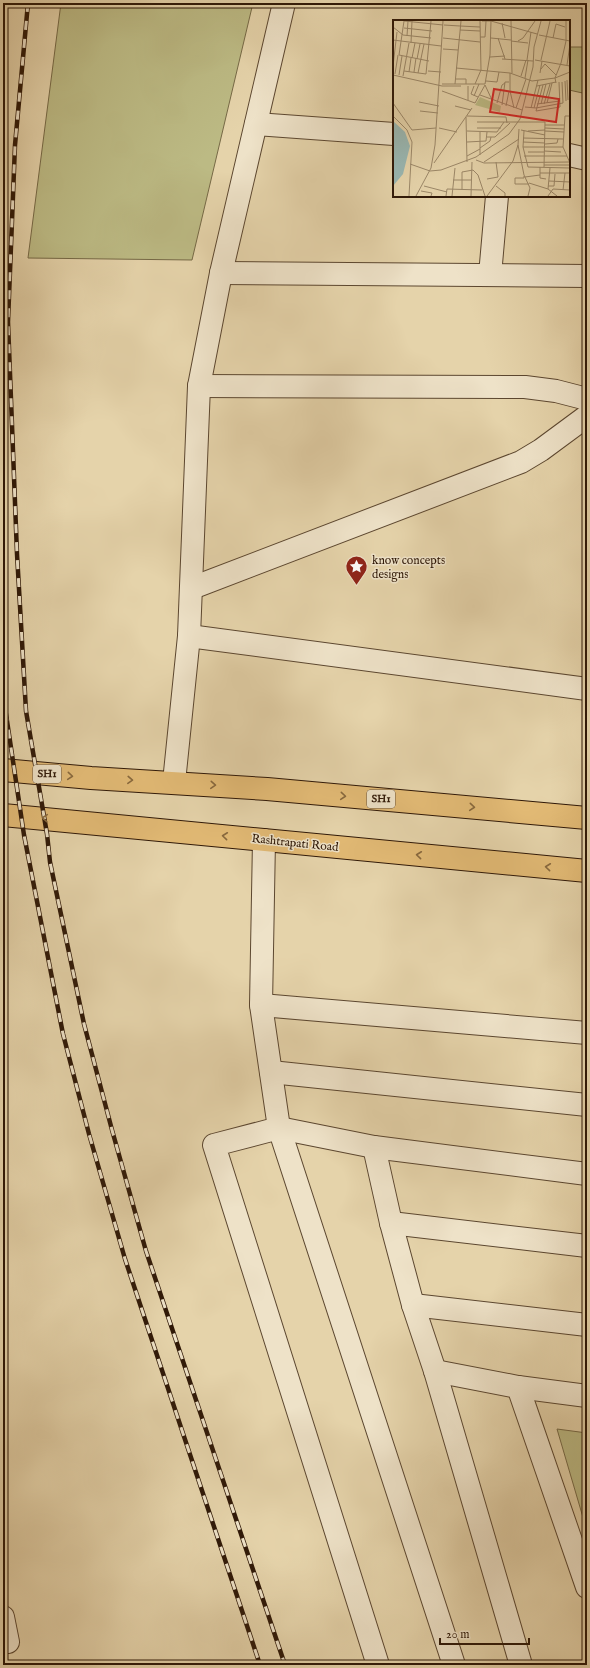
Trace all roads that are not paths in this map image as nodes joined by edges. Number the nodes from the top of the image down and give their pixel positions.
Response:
1 (286, 5) edge
2 (256, 124) junction
3 (393, 134) edge
4 (570, 155) edge
5 (587, 159) edge
6 (497, 197) edge
7 (221, 273) junction
8 (490, 275) junction
9 (587, 276) edge
10 (199, 386) junction
11 (587, 400) edge
12 (587, 416) edge
13 (192, 588) junction
14 (189, 636) junction
15 (587, 690) edge
16 (3, 770) edge
17 (174, 782) junction
18 (3, 815) edge
19 (587, 818) edge
20 (264, 840) junction
21 (587, 871) edge
22 (261, 1005) junction
23 (587, 1033) edge
24 (271, 1072) junction
25 (587, 1105) edge
26 (278, 1128) junction
27 (374, 1148) junction
28 (587, 1174) edge
29 (391, 1223) junction
30 (587, 1246) edge
31 (413, 1305) junction
32 (587, 1325) edge
33 (435, 1371) junction
34 (518, 1387) junction
35 (587, 1396) edge
36 (587, 1587) edge
37 (3, 1617) edge
38 (8, 1642) dead end
39 (378, 1665) edge
40 (454, 1665) edge
41 (521, 1665) edge

1 - 2 street
2 - 3 street
2 - 7 street
4 - 5 street
6 - 8 street
7 - 8 street
7 - 10 street
8 - 9 street
10 - 11 street
10 - 13 street
12 - 13 street
13 - 14 street
14 - 15 street
14 - 17 street
16 -> 17 main road, SH1
17 -> 19 main road, SH1
20 -> 18 main road, Rashtrapati Road
21 -> 20 main road, Rashtrapati Road
20 - 22 street
22 - 23 street
22 - 24 street
24 - 25 street
24 - 26 street
26 - 27 street
26 - 39 street
26 - 40 street
27 - 28 street
27 - 29 street
29 - 30 street
29 - 31 street
31 - 32 street
31 - 33 street
33 - 34 street
33 - 41 street
34 - 35 street
34 - 36 street
37 - 38 street

